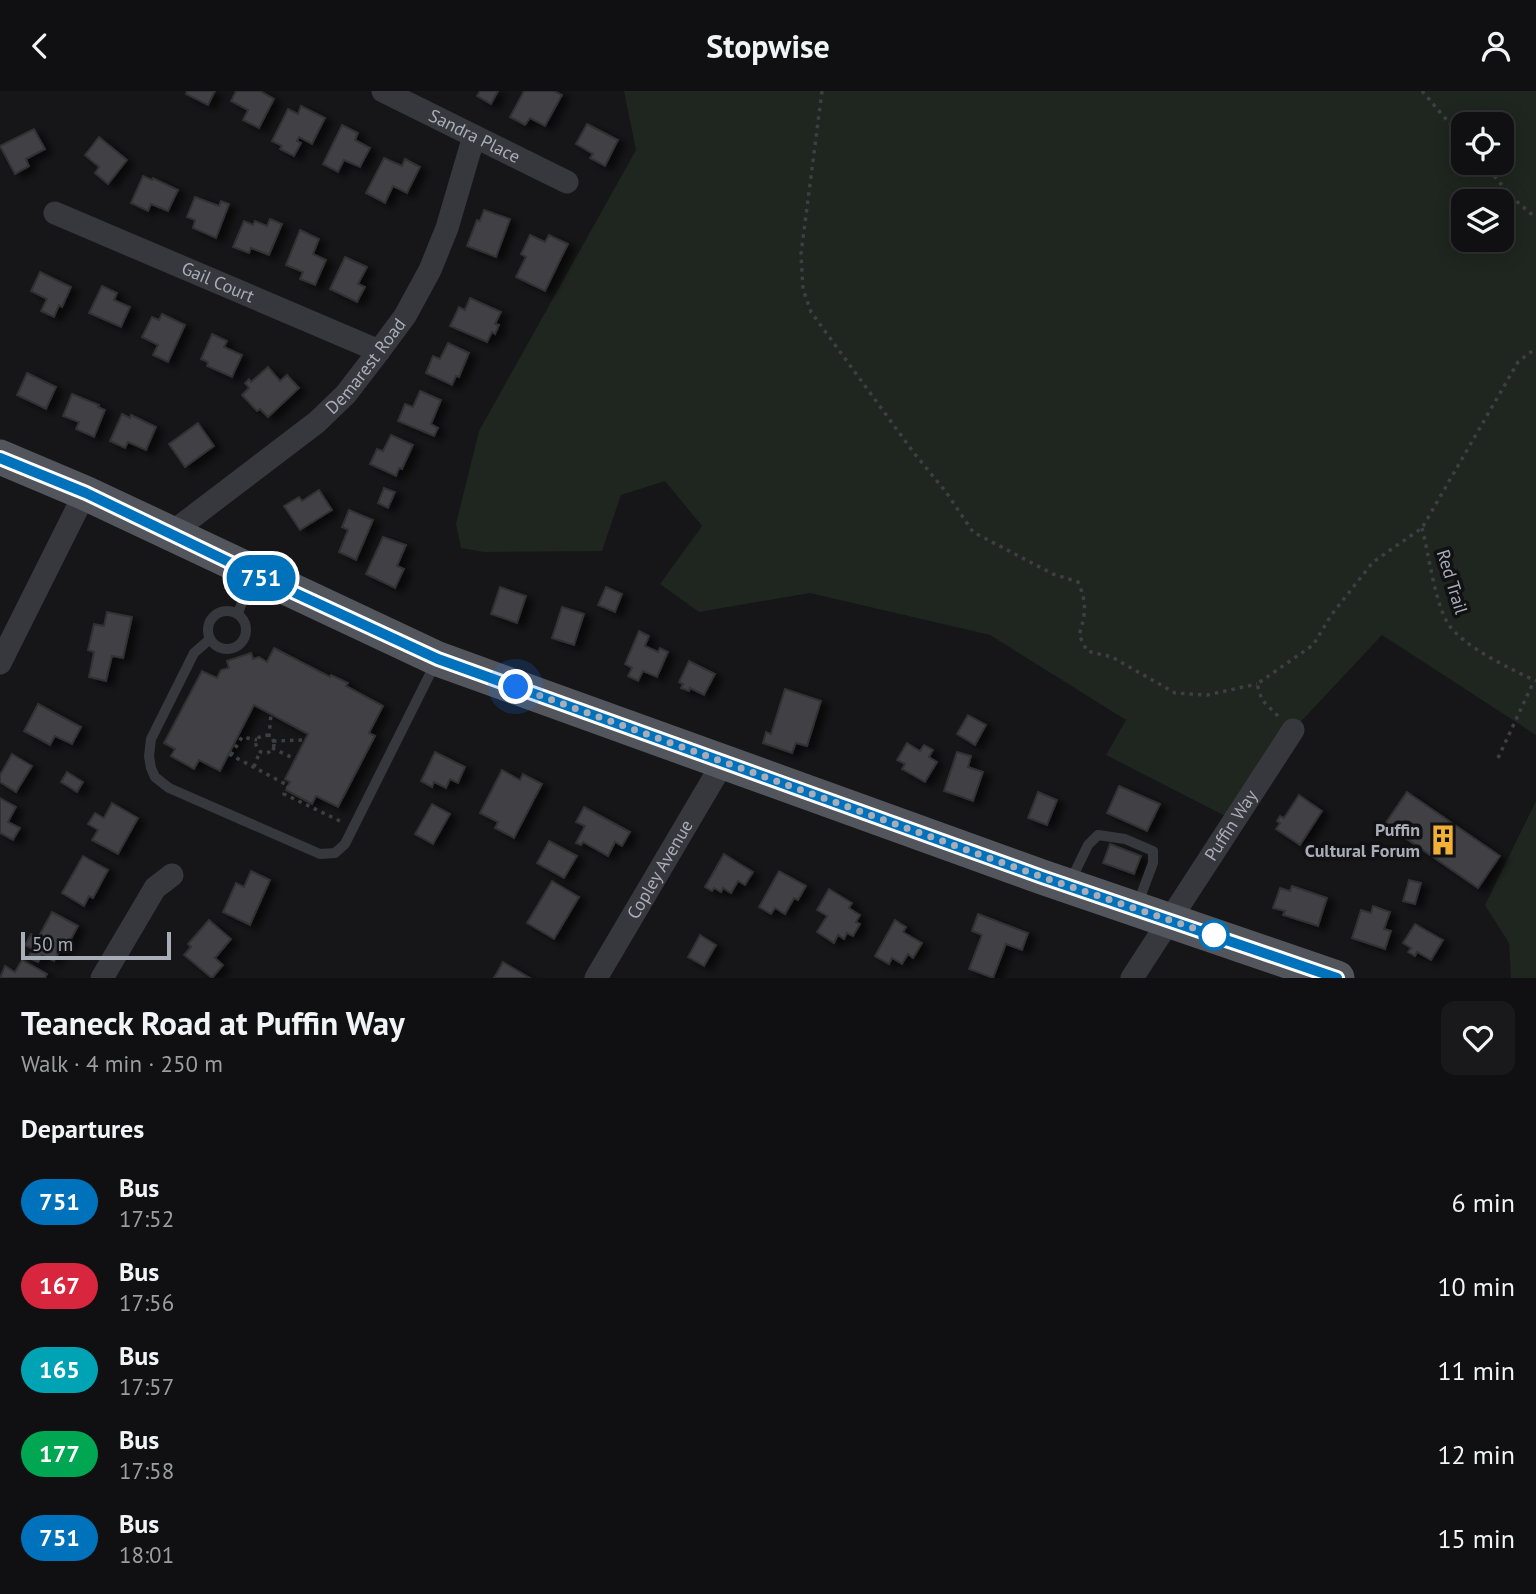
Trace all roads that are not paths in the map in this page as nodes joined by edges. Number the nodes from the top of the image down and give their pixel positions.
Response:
1 (383, 91) edge
2 (474, 136) junction
3 (567, 181) dead end
4 (55, 213) dead end
5 (379, 351) junction
6 (0, 457) edge
7 (86, 493) junction
8 (170, 534) junction
9 (254, 574) junction
10 (238, 613) junction
11 (210, 639) junction
12 (438, 659) junction
13 (0, 663) edge
14 (1293, 730) road end
15 (724, 761) junction
16 (172, 875) dead end
17 (1068, 886) junction
18 (1136, 909) junction
19 (1168, 919) junction
20 (102, 978) edge
21 (596, 978) edge
22 (1132, 978) edge
23 (1337, 978) edge

1 - 2 street, Sandra Place
2 - 3 street, Sandra Place
2 - 5 street, Demarest Road
4 - 5 street, Gail Court
5 - 8 street, Demarest Road
6 - 7 main road
7 - 8 main road
7 - 13 street
8 - 9 main road
9 - 10 lane
9 - 12 main road
10 - 11 lane
10 - 11 lane
11 - 12 lane
12 - 15 main road
14 - 19 street, Puffin Way
15 - 17 main road
15 - 21 street, Copley Avenue
16 - 20 street
17 - 18 main road
17 - 18 lane
18 - 19 main road
19 - 22 street, Puffin Way
19 - 23 main road

